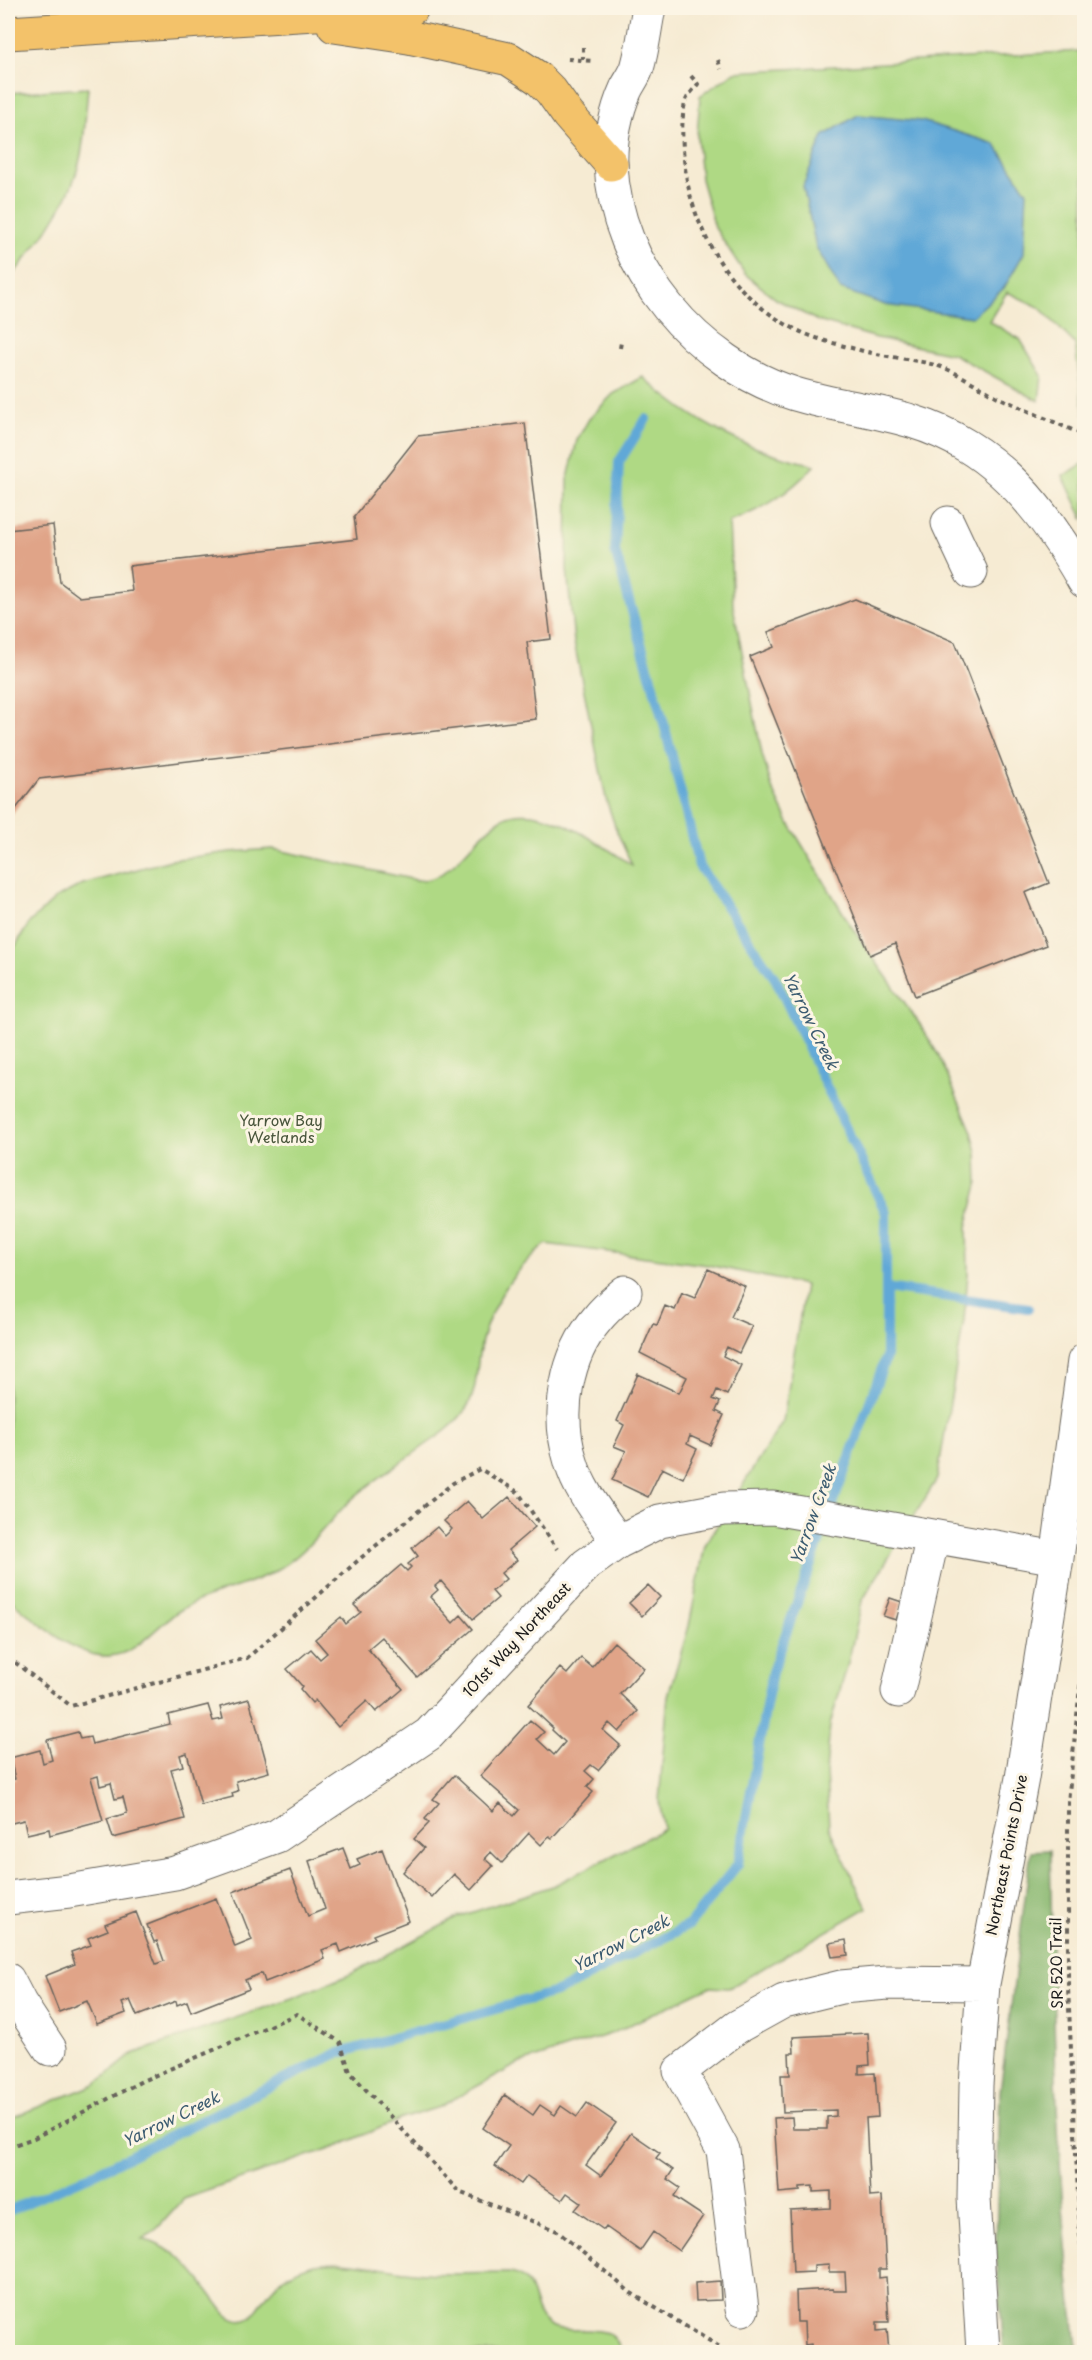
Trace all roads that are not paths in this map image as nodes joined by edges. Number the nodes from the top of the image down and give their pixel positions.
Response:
1 (412, 8) edge
2 (649, 8) edge
3 (280, 12) edge
4 (8, 33) edge
5 (611, 164) junction
6 (948, 523) dead end
7 (971, 572) dead end
8 (1084, 581) edge
9 (625, 1292) dead end
10 (1084, 1361) edge
11 (933, 1536) junction
12 (618, 1542) junction
13 (1057, 1558) junction
14 (898, 1691) dead end
15 (8, 1898) edge
16 (8, 1980) edge
17 (983, 1984) junction
18 (50, 2049) dead end
19 (742, 2309) dead end
20 (983, 2352) edge

1 - 3 main road
2 - 5 street
3 - 4 main road
3 - 5 main road
5 - 8 street
6 - 7 street
9 - 12 street
10 - 13 street, Northeast Points Drive
11 - 12 street, 101st Way Northeast
11 - 13 street, 101st Way Northeast
11 - 14 street
12 - 15 street, 101st Way Northeast
13 - 17 street, Northeast Points Drive
16 - 18 street
17 - 19 street
17 - 20 street, Northeast Points Drive

